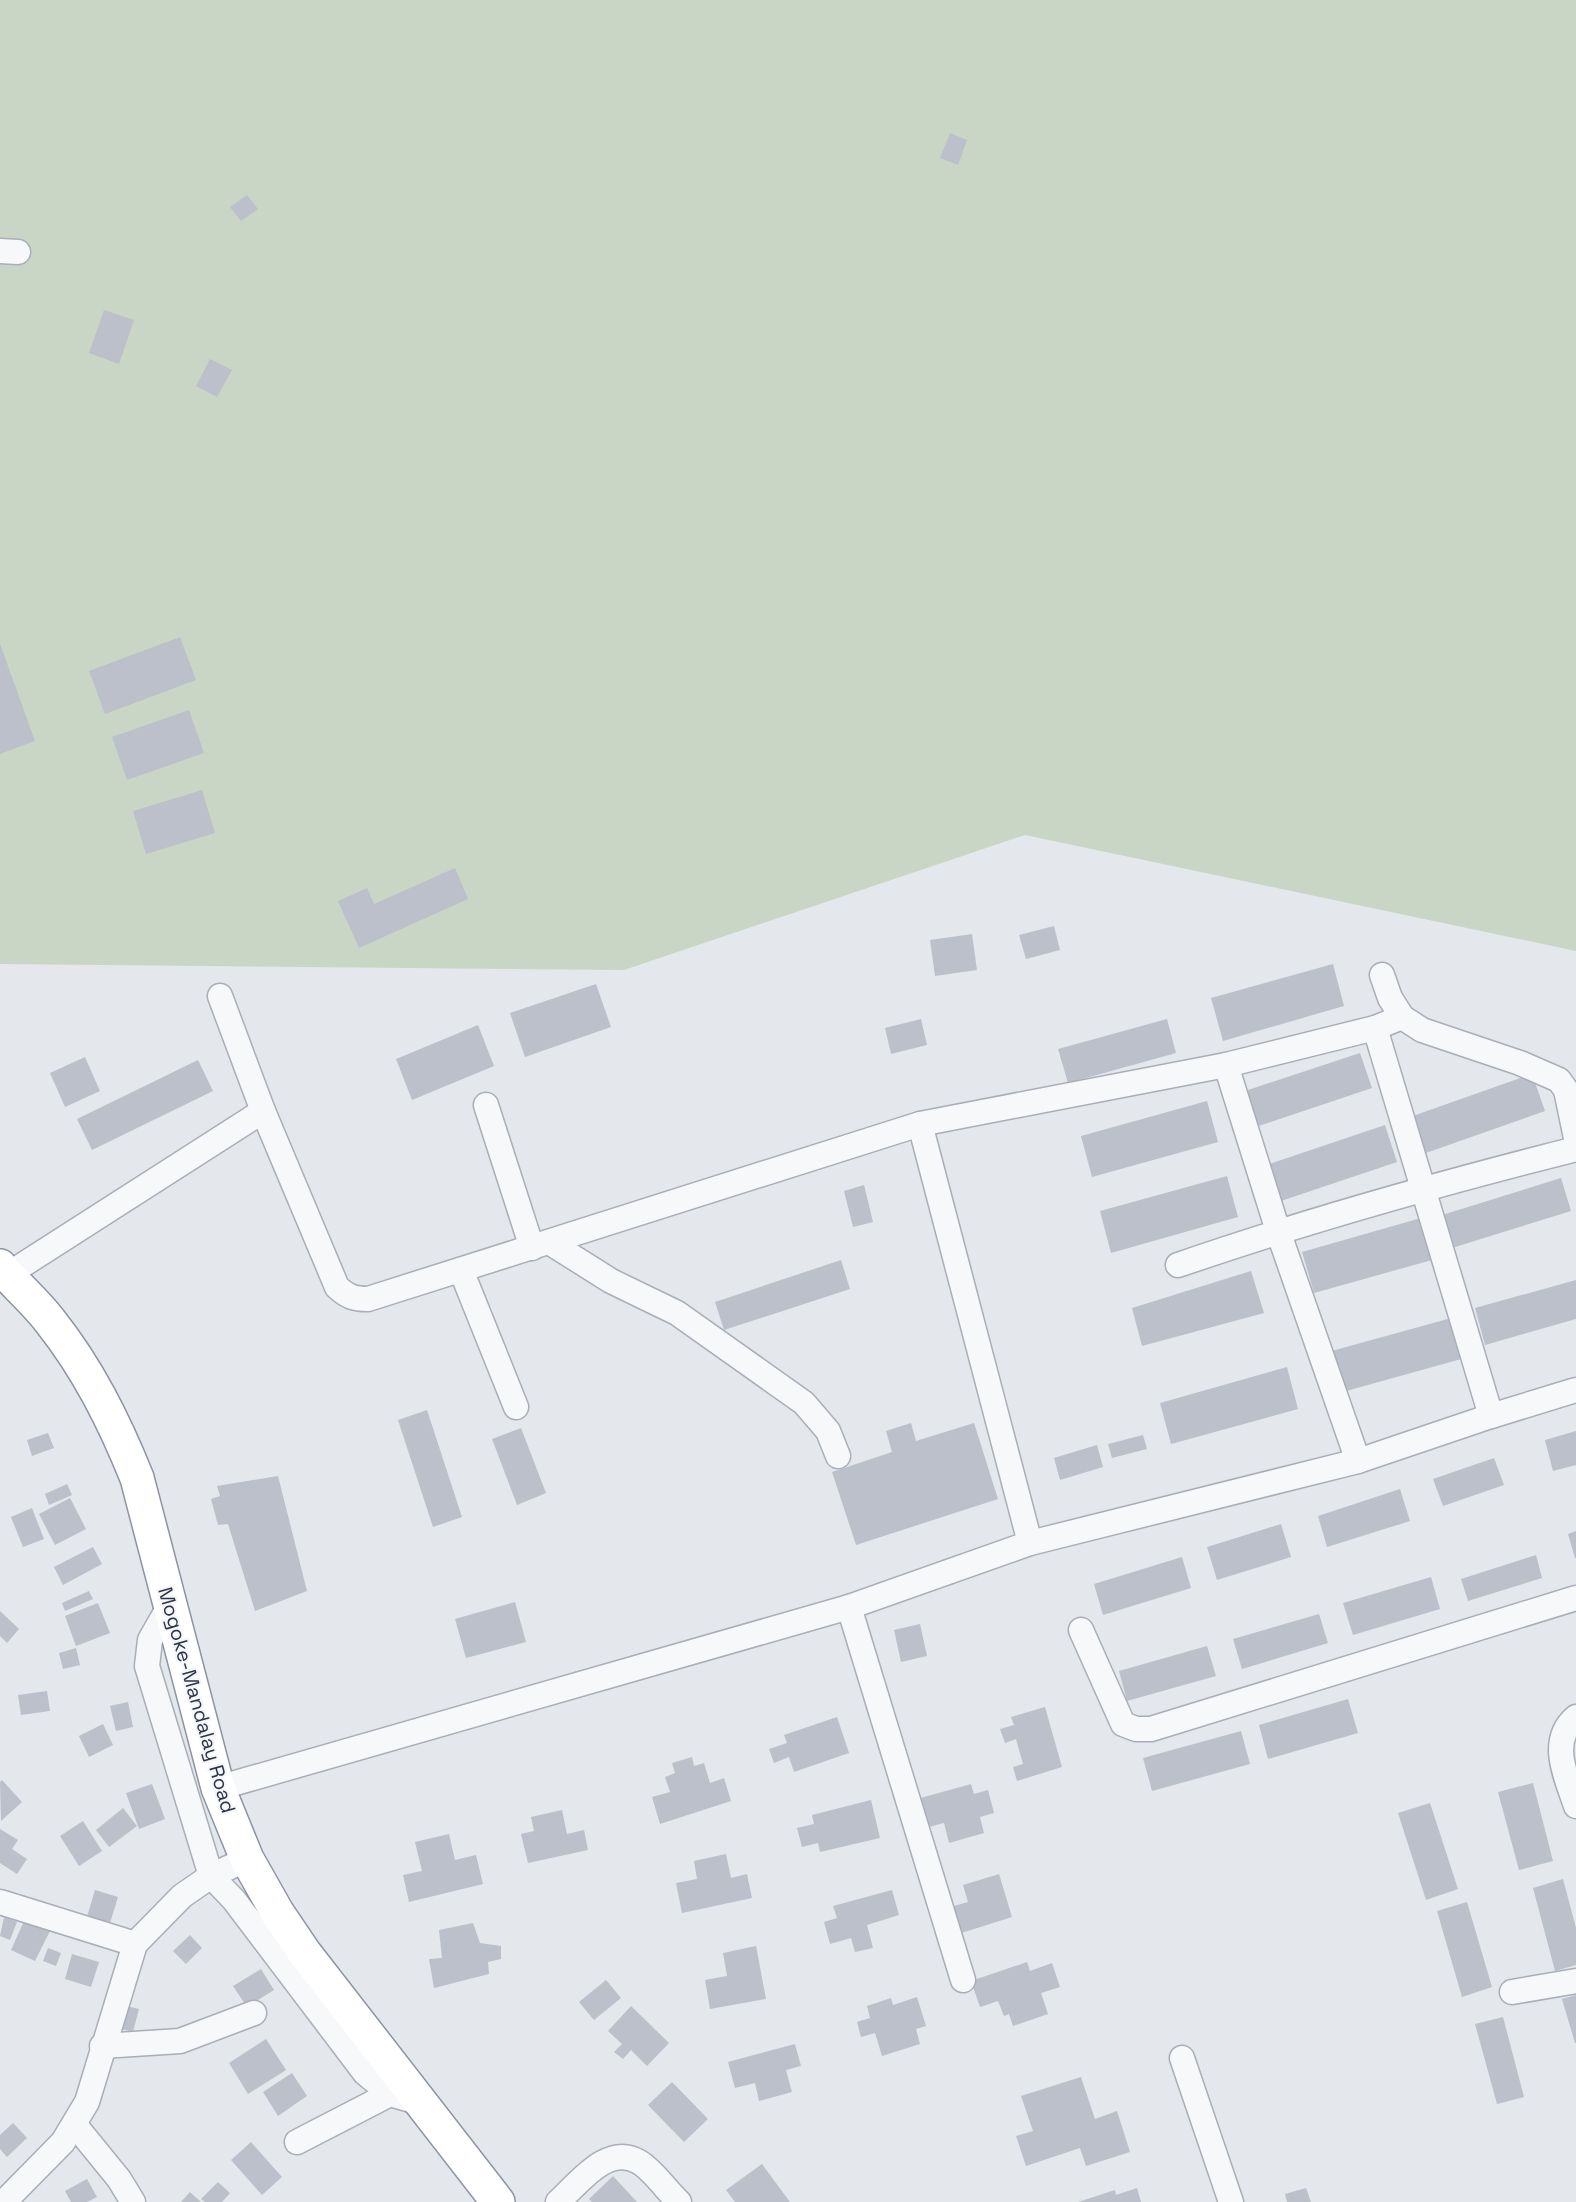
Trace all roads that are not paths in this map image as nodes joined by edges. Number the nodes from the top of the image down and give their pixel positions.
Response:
1 (1382, 975) dead end
2 (220, 996) dead end
3 (1402, 1017) junction
4 (1375, 1028) junction
5 (1226, 1065) junction
6 (1568, 1084) edge
7 (486, 1105) dead end
8 (263, 1111) junction
9 (920, 1124) junction
10 (1576, 1138) edge
11 (1576, 1149) edge
12 (1424, 1187) junction
13 (1278, 1231) junction
14 (540, 1245) junction
15 (1178, 1265) dead end
16 (4, 1270) edge
17 (461, 1270) junction
18 (1576, 1390) edge
19 (516, 1407) dead end
20 (1491, 1416) junction
21 (838, 1456) dead end
22 (1358, 1461) junction
23 (1030, 1543) junction
24 (1576, 1599) edge
25 (170, 1605) junction
26 (849, 1607) junction
27 (1081, 1630) dead end
28 (1576, 1717) edge
29 (218, 1788) junction
30 (1576, 1806) edge
31 (247, 1859) junction
32 (211, 1876) junction
33 (0, 1902) edge
34 (135, 1944) junction
35 (963, 1980) dead end
36 (1576, 1981) edge
37 (1512, 1992) dead end
38 (254, 2013) dead end
39 (102, 2046) junction
40 (1182, 2058) dead end
41 (390, 2094) junction
42 (421, 2103) junction
43 (75, 2125) junction
44 (297, 2142) dead end
45 (4, 2202) edge
46 (133, 2202) edge
47 (498, 2202) edge
48 (558, 2202) edge
49 (679, 2202) edge
50 (1231, 2202) edge

1 - 3 street
2 - 8 street
3 - 4 street
3 - 6 street
4 - 5 street
4 - 12 street
5 - 9 street
5 - 13 street
6 - 10 street
7 - 14 street
8 - 16 street
8 - 17 street
9 - 14 street
9 - 23 street
11 - 12 street
12 - 13 street
12 - 20 street
13 - 15 street
13 - 22 street
14 - 17 street
14 - 21 street
16 - 25 highway, Mogoke-Mandalay Road
17 - 19 street
18 - 20 street
20 - 22 street
22 - 23 street
23 - 26 street
24 - 27 street
25 - 29 highway, Mogoke-Mandalay Road
25 - 32 street
26 - 29 street
26 - 35 street
28 - 30 street
29 - 31 highway, Mogoke-Mandalay Road
31 - 32 street
31 - 42 highway, Mogoke-Mandalay Road
32 - 34 street
32 - 41 street
33 - 34 street
34 - 39 street
36 - 37 street
38 - 39 street
39 - 43 street
40 - 50 street
41 - 42 street
41 - 44 street
42 - 47 highway, Mogoke-Mandalay Road
43 - 45 street
43 - 46 street
48 - 49 street

